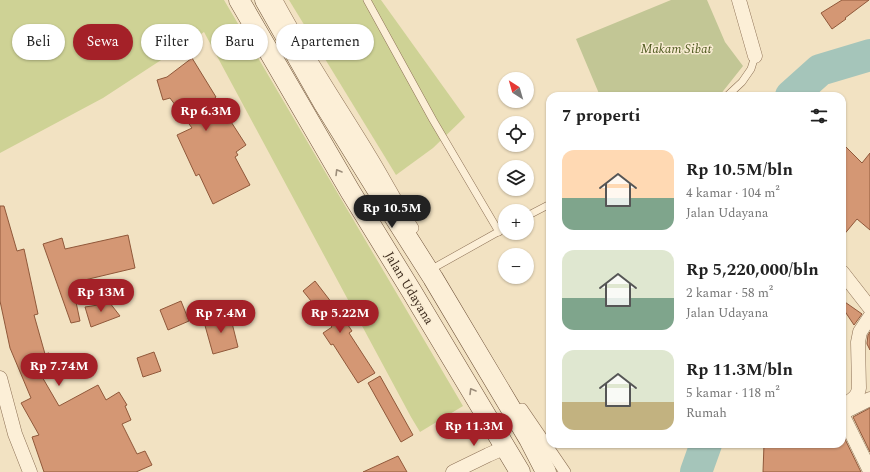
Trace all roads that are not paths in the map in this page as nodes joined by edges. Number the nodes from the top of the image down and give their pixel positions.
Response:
1 (239, 0) edge
2 (266, 0) edge
3 (277, 0) edge
4 (367, 0) edge
5 (739, 0) edge
6 (755, 56) joint
7 (731, 92) edge
8 (546, 206) edge
9 (534, 212) edge
10 (498, 224) edge
11 (498, 232) edge
12 (434, 270) junction
13 (846, 277) edge
14 (412, 292) junction
15 (870, 308) edge
16 (870, 317) edge
17 (0, 378) edge
18 (870, 400) edge
19 (846, 404) edge
20 (846, 411) edge
21 (846, 421) edge
22 (546, 444) edge
23 (506, 447) junction
24 (548, 448) edge
25 (870, 471) edge
26 (30, 472) edge
27 (453, 472) edge
28 (520, 472) edge
29 (546, 472) edge
30 (565, 472) edge

14 -> 1 main road, Jalan Udayana
2 - 12 main road, Jalan Udayana
3 - 12 street
4 - 10 lane
5 - 6 street
6 - 7 lane
8 - 9 lane
11 - 12 lane
12 - 14 main road
12 - 22 street
12 - 29 main road, Jalan Udayana
13 - 15 street
23 -> 14 main road, Jalan Udayana
16 - 19 street
17 - 26 street
18 - 20 street
21 - 25 street
23 - 27 street
23 - 28 main road, Jalan Udayana
24 - 30 street

